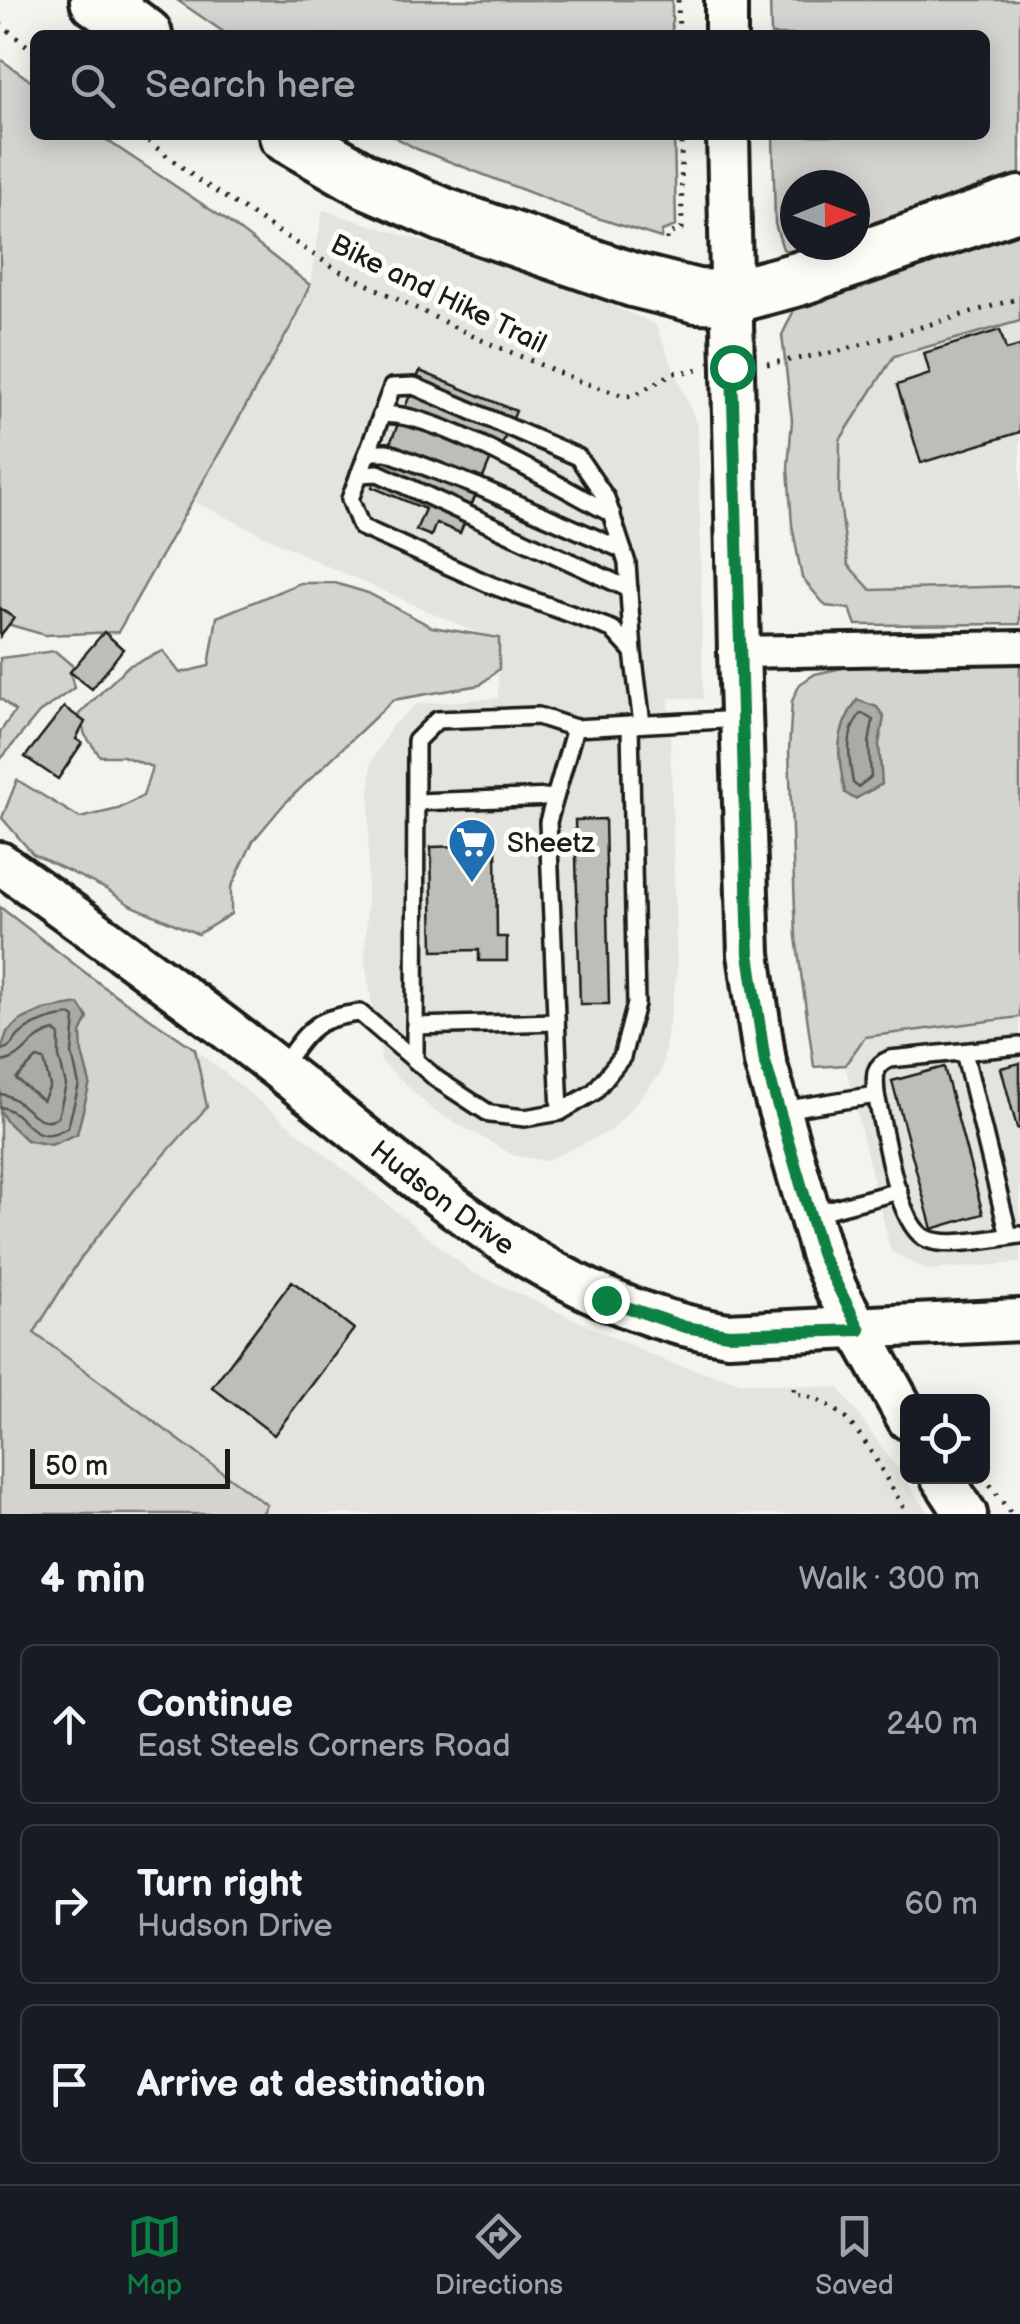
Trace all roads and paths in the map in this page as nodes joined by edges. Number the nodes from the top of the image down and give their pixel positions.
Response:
1 (97, 0) edge
2 (678, 0) edge
3 (726, 0) edge
4 (0, 24) edge
5 (138, 30) edge
6 (679, 30) edge
7 (726, 30) edge
8 (30, 48) edge
9 (146, 140) edge
10 (295, 140) edge
11 (680, 140) edge
12 (728, 140) edge
13 (1020, 203) edge
14 (668, 240) dead end
15 (730, 297) junction
16 (1020, 298) edge
17 (780, 364) dead end
18 (687, 371) dead end
19 (382, 414) junction
20 (366, 456) junction
21 (359, 474) junction
22 (612, 514) junction
23 (624, 550) junction
24 (629, 589) junction
25 (1020, 647) edge
26 (633, 652) junction
27 (738, 652) junction
28 (740, 720) junction
29 (636, 724) junction
30 (575, 728) junction
31 (556, 797) junction
32 (416, 802) junction
33 (0, 863) edge
34 (556, 1022) junction
35 (415, 1026) junction
36 (1020, 1046) edge
37 (964, 1052) junction
38 (416, 1060) junction
39 (278, 1069) junction
40 (876, 1095) junction
41 (780, 1110) junction
42 (560, 1112) junction
43 (899, 1191) junction
44 (810, 1215) junction
45 (1014, 1236) edge
46 (1020, 1320) edge
47 (860, 1330) junction
48 (794, 1388) dead end
49 (900, 1403) edge
50 (946, 1484) edge
51 (989, 1484) edge
52 (908, 1514) edge
53 (966, 1514) edge
54 (1011, 1514) edge

1 - 5 highway
2 - 6 path
3 - 7 main road
4 - 8 path
9 - 18 path, Bike and Hike Trail
10 - 15 highway
11 - 14 path
12 - 15 main road
13 - 15 highway
15 - 27 main road
16 - 17 path
19 - 20 lane
19 - 22 lane
19 - 22 lane
20 - 21 lane
20 - 23 lane
21 - 24 lane
21 - 26 lane
22 - 23 lane
23 - 24 lane
24 - 26 lane
25 - 27 street
26 - 29 lane
27 - 28 main road
28 - 29 lane
28 - 41 main road
29 - 30 lane
29 - 42 lane
30 - 31 lane
30 - 32 lane
31 - 32 lane
31 - 34 lane
32 - 35 lane
33 - 39 main road, Hudson Drive
34 - 35 lane
34 - 42 lane
35 - 38 lane
36 - 37 lane
37 - 40 lane
37 - 45 lane
38 - 39 lane
38 - 42 lane
39 - 47 main road, Hudson Drive
40 - 41 lane
40 - 43 lane
41 - 44 main road
43 - 44 lane
43 - 45 lane
44 - 47 main road
46 - 47 main road, Hudson Drive
47 - 49 main road
48 - 52 path
50 - 53 main road
51 - 54 path

